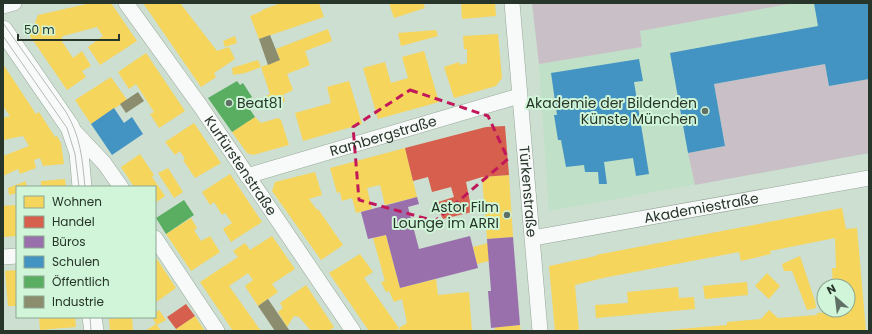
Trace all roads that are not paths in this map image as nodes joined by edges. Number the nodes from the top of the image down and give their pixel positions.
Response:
1 (14, 3) edge
2 (126, 3) edge
3 (512, 3) edge
4 (3, 6) edge
5 (3, 30) edge
6 (519, 96) junction
7 (70, 127) junction
8 (247, 176) junction
9 (869, 178) edge
10 (82, 186) edge
11 (120, 186) edge
12 (533, 238) junction
13 (157, 244) edge
14 (16, 256) edge
15 (3, 257) edge
16 (92, 318) edge
17 (94, 331) edge
18 (217, 331) edge
19 (353, 331) edge
20 (540, 331) edge

1 - 4 street
2 - 8 street, Kurfürstenstraße
3 - 6 street, Türkenstraße
5 - 7 street
6 - 8 street, Rambergstraße
6 - 12 street, Türkenstraße
7 - 10 street
7 - 11 street
8 - 19 street, Kurfürstenstraße
9 - 12 street, Akademiestraße
12 - 20 street, Türkenstraße
13 - 18 street
14 - 15 street
16 - 17 street

